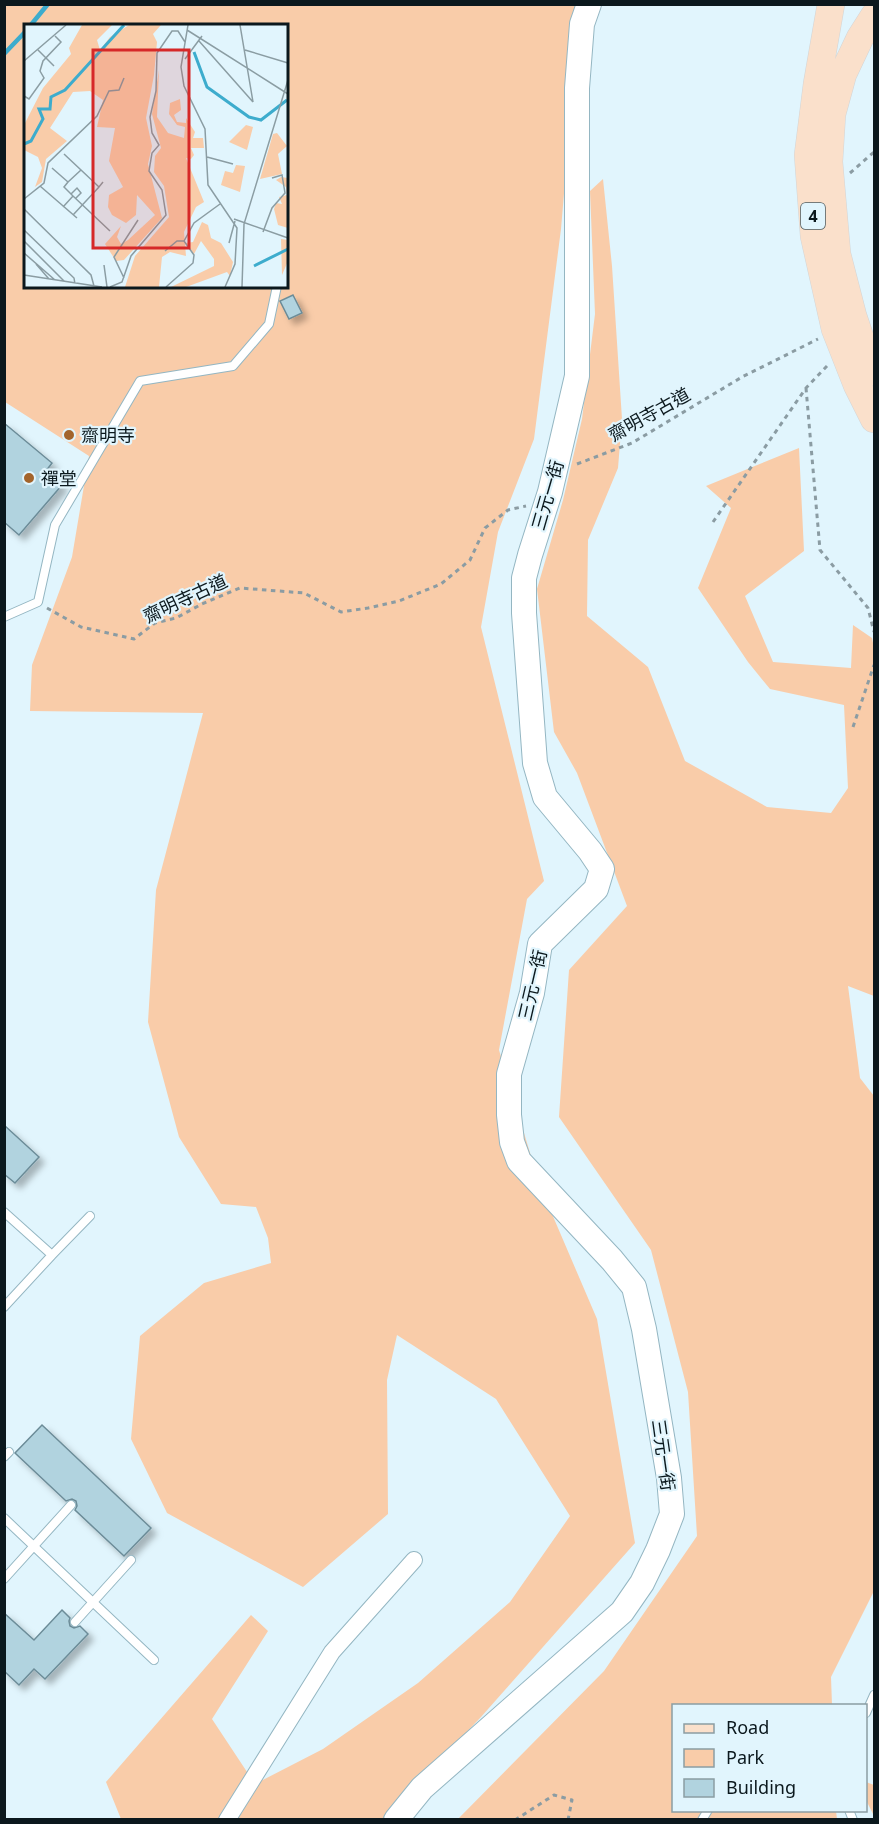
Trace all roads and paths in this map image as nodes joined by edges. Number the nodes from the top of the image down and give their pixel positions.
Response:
1 (589, 4) edge
2 (831, 4) edge
3 (874, 16) edge
4 (277, 288) edge
5 (839, 339) junction
6 (874, 372) edge
7 (807, 388) junction
8 (874, 419) edge
9 (550, 492) junction
10 (713, 522) dead end
11 (38, 602) junction
12 (4, 617) edge
13 (874, 632) edge
14 (874, 665) edge
15 (853, 727) dead end
16 (4, 1212) edge
17 (90, 1216) dead end
18 (52, 1255) junction
19 (4, 1307) edge
20 (70, 1505) dead end
21 (4, 1518) edge
22 (35, 1546) junction
23 (131, 1560) dead end
24 (414, 1560) dead end
25 (4, 1580) edge
26 (93, 1602) junction
27 (75, 1622) dead end
28 (154, 1660) dead end
29 (874, 1695) edge
30 (867, 1711) edge
31 (226, 1820) edge
32 (396, 1820) edge
33 (515, 1820) edge
34 (568, 1820) edge

1 - 9 street, 三元一街
2 - 5 main road, 4
3 - 6 main road, 4
4 - 11 lane
5 - 7 path
5 - 8 main road, 4
5 - 9 path, 齋明寺古道
7 - 10 path
7 - 13 path
9 - 11 path, 齋明寺古道
9 - 32 street, 三元一街
11 - 12 lane
14 - 15 path
16 - 18 lane
17 - 18 lane
18 - 19 lane
20 - 22 lane
21 - 22 lane
22 - 25 lane
22 - 26 lane
23 - 26 lane
24 - 31 street
26 - 27 lane
26 - 28 lane
29 - 30 lane
33 - 34 path

